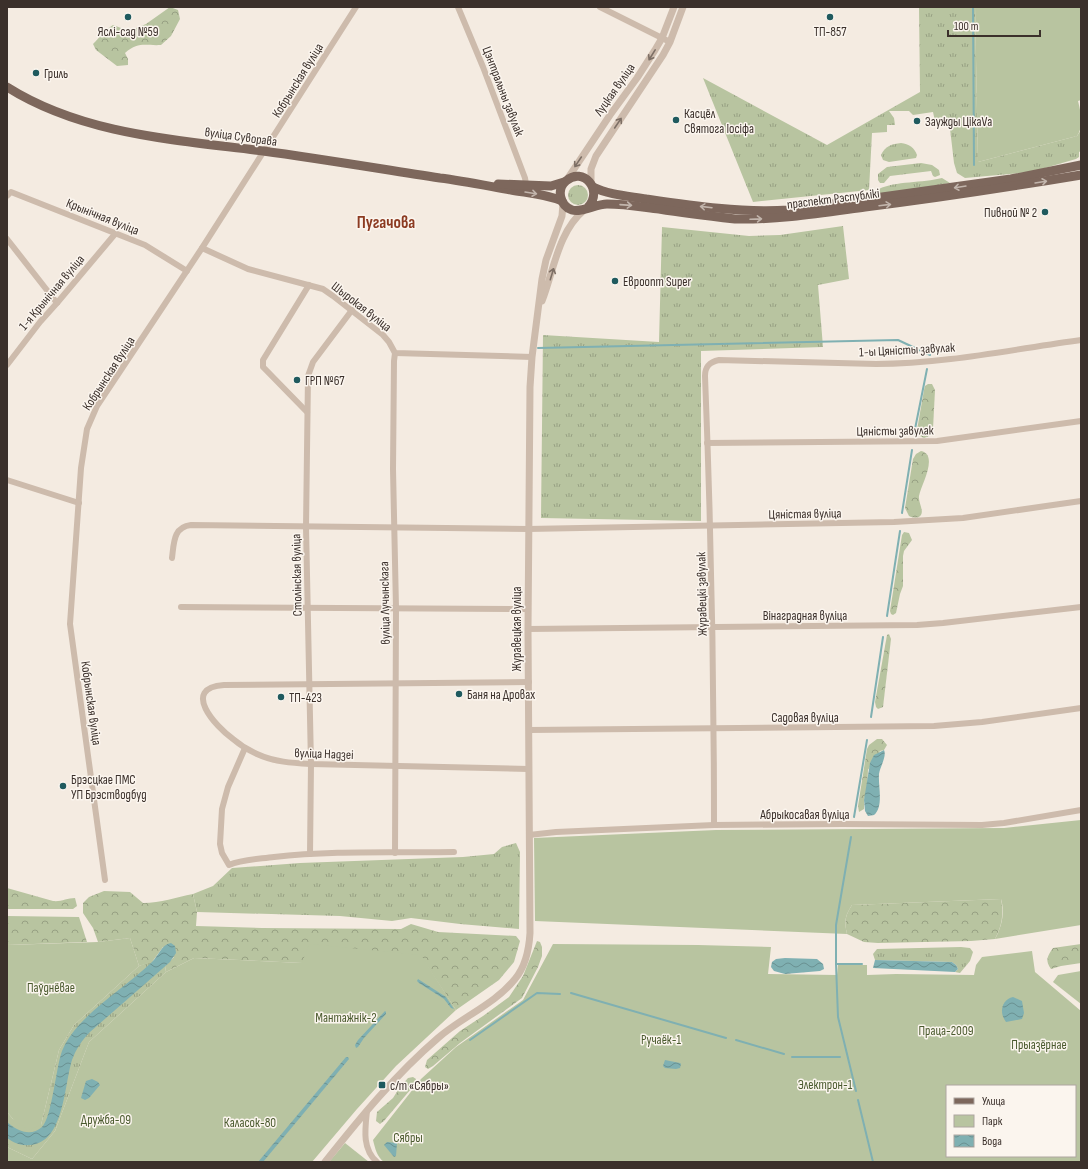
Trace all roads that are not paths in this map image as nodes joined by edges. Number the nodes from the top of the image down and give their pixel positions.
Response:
1 (356, 7) edge
2 (458, 7) edge
3 (600, 7) edge
4 (674, 7) edge
5 (683, 7) edge
6 (662, 38) junction
7 (670, 42) junction
8 (7, 87) edge
9 (264, 151) junction
10 (1081, 165) edge
11 (1081, 175) edge
12 (565, 181) junction
13 (478, 184) junction
14 (526, 184) junction
15 (592, 185) junction
16 (7, 196) edge
17 (562, 202) junction
18 (586, 209) junction
19 (115, 234) junction
20 (7, 239) edge
21 (202, 248) junction
22 (187, 271) junction
23 (309, 285) junction
24 (57, 303) junction
25 (352, 310) junction
26 (538, 310) junction
27 (1081, 340) edge
28 (395, 353) junction
29 (532, 357) junction
30 (709, 364) joint
31 (7, 365) edge
32 (306, 412) junction
33 (1081, 421) edge
34 (707, 443) junction
35 (7, 480) edge
36 (1081, 502) edge
37 (79, 503) junction
38 (710, 526) junction
39 (306, 527) junction
40 (394, 529) junction
41 (528, 529) junction
42 (172, 558) dead end
43 (181, 607) dead end
44 (1081, 607) edge
45 (308, 608) junction
46 (396, 608) junction
47 (528, 609) junction
48 (712, 627) junction
49 (528, 629) junction
50 (529, 682) junction
51 (308, 683) junction
52 (396, 684) junction
53 (1081, 708) edge
54 (714, 729) junction
55 (529, 730) junction
56 (245, 748) junction
57 (311, 764) junction
58 (396, 766) junction
59 (528, 769) junction
60 (1081, 810) edge
61 (714, 825) junction
62 (529, 835) junction
63 (454, 852) dead end
64 (395, 853) junction
65 (310, 854) junction
66 (105, 880) dead end
67 (367, 1111) junction
68 (325, 1162) edge
69 (377, 1162) edge

1 - 9 street, Кобрынская вуліца
2 - 14 street, Цэнтральны завулак
3 - 6 street
4 - 6 street, Луцкая вуліца
5 - 7 street, Луцкая вуліца
6 - 7 street
6 -> 12 street, Луцкая вуліца
15 -> 7 street, Луцкая вуліца
8 - 9 main road, вуліца Суворава
9 - 13 main road, вуліца Суворава
9 - 21 street, Кобрынская вуліца
10 -> 15 main road, праспект Рэспублікі
18 -> 11 main road, праспект Рэспублікі
12 - 14 main road, вуліца Суворава
12 - 15 main road, праспект Рэспублікі
12 - 17 main road
13 - 14 main road, вуліца Суворава
13 -> 17 main road, вуліца Суворава
15 - 18 main road
16 - 19 street, Крынічная вуліца
17 - 18 main road, праспект Рэспублікі
17 - 26 street, Журавецкая вуліца
26 -> 18 street, Журавецкая вуліца
19 - 22 street, Крынічная вуліца
19 - 24 street, 1-я Крынічная вуліца
20 - 24 street
21 - 22 street, Кобрынская вуліца
21 - 23 street, Шырокая вуліца
22 - 37 street, Кобрынская вуліца
23 - 25 street, Шырокая вуліца
23 - 32 street
24 - 31 street, 1-я Крынічная вуліца
25 - 28 street, Шырокая вуліца
25 - 32 street, Столінская вуліца
26 - 29 street, Журавецкая вуліца
27 - 30 street, 1-ы Цяністы завулак
28 - 29 street
28 - 40 street, вуліца Лучынскага
29 - 41 street, Журавецкая вуліца
30 - 34 street, Журавецкі завулак
32 - 39 street, Столінская вуліца
33 - 34 street, Цяністы завулак
34 - 38 street, Журавецкі завулак
35 - 37 street
36 - 38 street, Цяністая вуліца
37 - 66 street, Кобрынская вуліца
38 - 41 street, Цяністая вуліца
38 - 48 street, Журавецкі завулак
39 - 40 street, Цяністая вуліца
39 - 42 street, Цяністая вуліца
39 - 45 street, Столінская вуліца
40 - 41 street, Цяністая вуліца
40 - 46 street, вуліца Лучынскага
41 - 47 street, Журавецкая вуліца
43 - 45 street
44 - 48 street, Вінаградная вуліца
45 - 46 street
45 - 51 street, Столінская вуліца
46 - 47 street
46 - 52 street, вуліца Лучынскага
47 - 49 street, Журавецкая вуліца
48 - 49 street, Вінаградная вуліца
48 - 54 street, Журавецкі завулак
49 - 50 street, Журавецкая вуліца
50 - 52 street, вуліца Надзеі
50 - 55 street, Журавецкая вуліца
51 - 52 street, вуліца Надзеі
51 - 56 street, вуліца Надзеі
51 - 57 street, Столінская вуліца
52 - 58 street, вуліца Лучынскага
53 - 54 street, Садовая вуліца
54 - 55 street, Садовая вуліца
54 - 61 street, Журавецкі завулак
55 - 59 street, Журавецкая вуліца
56 - 57 street, вуліца Надзеі
56 - 65 street
57 - 58 street, вуліца Надзеі
57 - 65 street, Столінская вуліца
58 - 59 street, вуліца Надзеі
58 - 64 street, вуліца Лучынскага
59 - 62 street, Журавецкая вуліца
60 - 61 street, Абрыкосавая вуліца
61 - 62 street, Абрыкосавая вуліца
62 - 67 street, Журавецкая вуліца
63 - 64 street
64 - 65 street
67 - 68 street, Журавецкая вуліца
67 - 69 street

